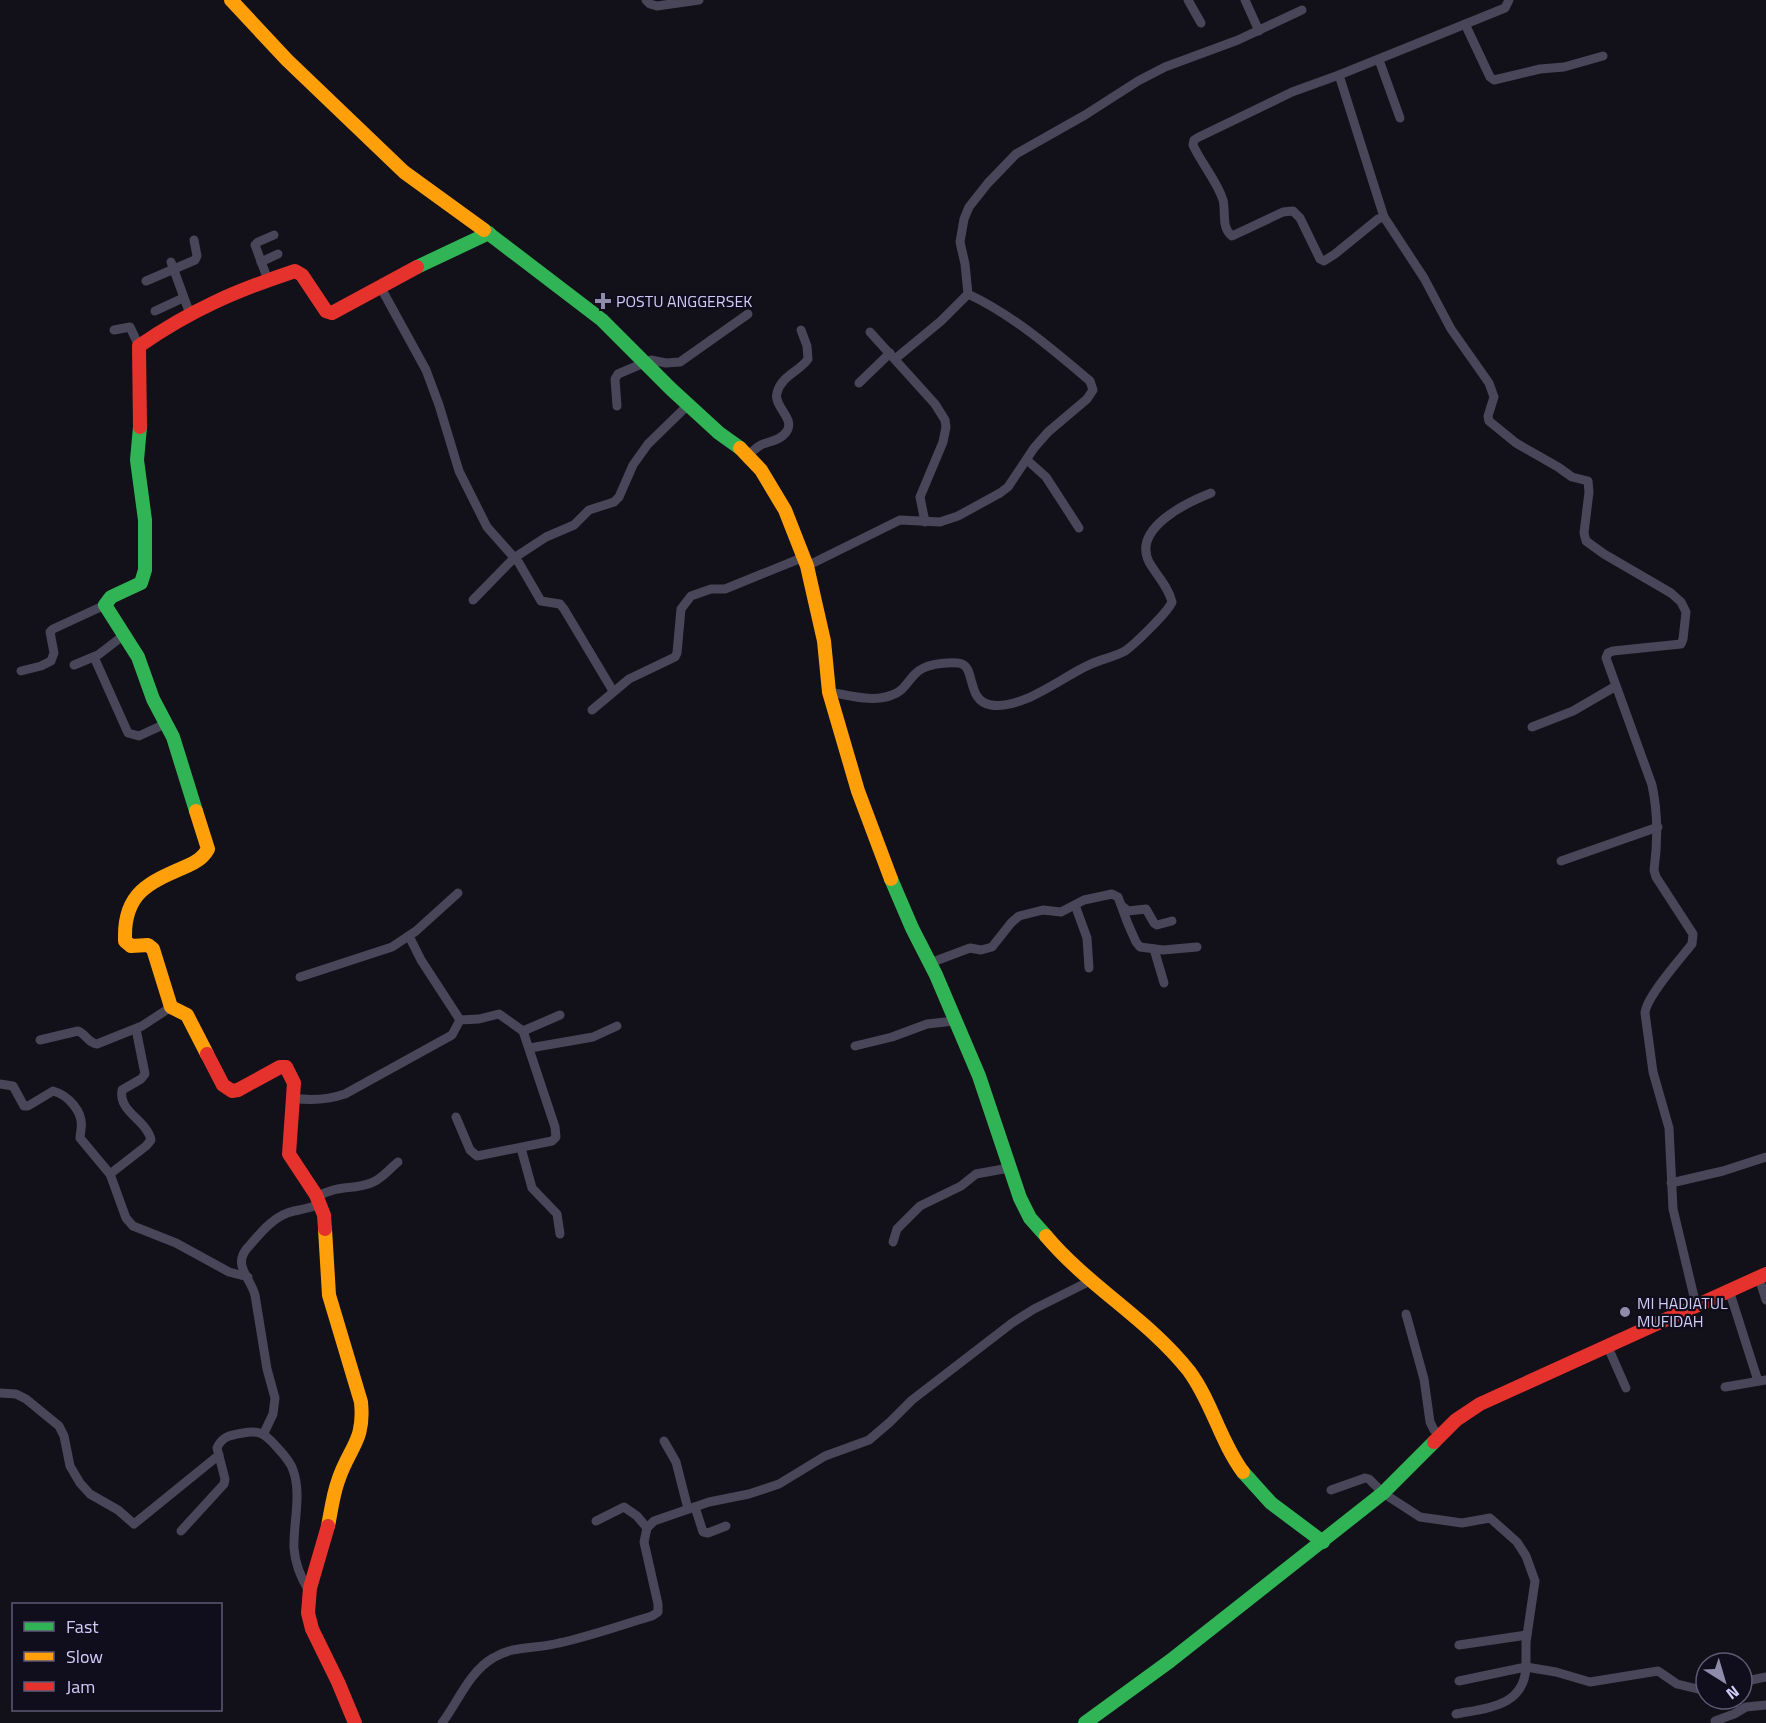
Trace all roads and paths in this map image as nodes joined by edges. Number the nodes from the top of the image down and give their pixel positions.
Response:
1 (231, 0) edge
2 (646, 0) edge
3 (699, 0) edge
4 (1188, 0) edge
5 (1245, 0) edge
6 (1509, 0) edge
7 (1302, 10) dead end
8 (1201, 23) dead end
9 (1465, 24) junction
10 (1259, 31) junction
11 (1603, 56) dead end
12 (1379, 60) junction
13 (1340, 75) junction
14 (1400, 118) dead end
15 (1384, 217) junction
16 (489, 233) junction
17 (274, 235) dead end
18 (194, 240) dead end
19 (278, 254) dead end
20 (261, 262) junction
21 (172, 266) junction
22 (268, 280) junction
23 (146, 281) dead end
24 (381, 288) junction
25 (968, 294) junction
26 (183, 297) junction
27 (155, 311) dead end
28 (190, 314) junction
29 (748, 315) dead end
30 (114, 330) dead end
31 (801, 330) dead end
32 (870, 332) dead end
33 (139, 346) junction
34 (892, 356) junction
35 (644, 363) junction
36 (859, 383) dead end
37 (688, 405) junction
38 (617, 406) dead end
39 (748, 456) junction
40 (1027, 460) junction
41 (1211, 493) dead end
42 (925, 522) junction
43 (1079, 528) dead end
44 (514, 558) junction
45 (805, 562) junction
46 (473, 600) dead end
47 (105, 605) junction
48 (124, 635) junction
49 (94, 657) junction
50 (74, 664) dead end
51 (21, 672) dead end
52 (1616, 686) junction
53 (613, 691) junction
54 (829, 692) junction
55 (592, 710) dead end
56 (167, 723) junction
57 (1532, 727) dead end
58 (1658, 827) junction
59 (1561, 861) dead end
60 (458, 893) dead end
61 (1075, 905) junction
62 (1122, 906) junction
63 (1172, 921) dead end
64 (409, 936) junction
65 (1197, 946) dead end
66 (1154, 950) junction
67 (930, 963) junction
68 (1089, 968) dead end
69 (300, 977) dead end
70 (1164, 983) dead end
71 (171, 1007) junction
72 (560, 1015) dead end
73 (460, 1020) junction
74 (954, 1021) junction
75 (617, 1026) dead end
76 (136, 1029) junction
77 (523, 1031) junction
78 (40, 1040) dead end
79 (855, 1046) dead end
80 (530, 1048) junction
81 (0, 1084) edge
82 (293, 1098) junction
83 (456, 1117) dead end
84 (521, 1148) junction
85 (1766, 1157) edge
86 (398, 1162) dead end
87 (1009, 1168) junction
88 (110, 1174) junction
89 (1671, 1183) junction
90 (319, 1200) junction
91 (560, 1234) dead end
92 (893, 1242) dead end
93 (1762, 1276) edge
94 (248, 1277) junction
95 (1090, 1281) junction
96 (1730, 1290) junction
97 (1766, 1300) edge
98 (1696, 1305) junction
99 (1406, 1314) dead end
100 (1607, 1345) junction
101 (1762, 1380) edge
102 (1725, 1387) dead end
103 (1626, 1388) dead end
104 (0, 1393) edge
105 (264, 1433) junction
106 (1440, 1435) junction
107 (664, 1441) dead end
108 (219, 1455) junction
109 (1331, 1490) dead end
110 (1383, 1493) junction
111 (691, 1508) junction
112 (596, 1521) dead end
113 (726, 1526) dead end
114 (647, 1528) junction
115 (181, 1531) dead end
116 (1323, 1542) junction
117 (309, 1591) junction
118 (1527, 1635) junction
119 (1459, 1645) dead end
120 (1526, 1667) junction
121 (1459, 1681) dead end
122 (1694, 1688) edge
123 (1766, 1706) edge
124 (1456, 1714) dead end
125 (1715, 1721) dead end
126 (355, 1723) edge
127 (442, 1723) edge
128 (1085, 1723) edge

1 - 16 street
2 - 3 street
4 - 8 street
5 - 10 street
6 - 9 street
7 - 10 street
9 - 11 street
9 - 12 street
10 - 25 street
12 - 13 street
12 - 14 street
13 - 15 street
13 - 15 street
15 - 52 street
16 - 24 street
16 - 35 street
17 - 20 street
18 - 21 street
19 - 20 street
20 - 22 street
21 - 23 street
21 - 26 street
22 - 24 street
22 - 28 street
24 - 44 street
25 - 34 street
25 - 40 street
26 - 27 street
26 - 28 street
28 - 33 street
29 - 35 street
30 - 33 street
31 - 39 street
32 - 34 street
33 - 47 street
34 - 36 street
34 - 42 street
35 - 37 street
35 - 38 street
37 - 39 street
37 - 44 street
39 - 45 street
40 - 42 street
40 - 43 street
41 - 54 street
42 - 45 street
44 - 46 street
44 - 53 street
45 - 53 street
45 - 54 street
47 - 48 street
47 - 51 street
48 - 49 street
48 - 56 street
49 - 50 street
49 - 56 street
52 - 57 street
52 - 58 street
53 - 55 street
54 - 67 street
56 - 71 street
58 - 59 street
58 - 89 street
60 - 64 street
61 - 62 street
61 - 67 street
61 - 68 street
62 - 63 street
62 - 66 street
64 - 69 street
64 - 73 street
65 - 66 street
66 - 70 street
67 - 74 street
71 - 76 street
71 - 82 street
72 - 77 street
73 - 77 street
73 - 82 street
74 - 79 street
74 - 87 street
75 - 80 street
76 - 78 street
76 - 88 street
77 - 80 street
80 - 84 street
81 - 88 street
82 - 90 street
83 - 84 street
84 - 91 street
85 - 89 street
86 - 90 street
87 - 92 street
87 - 95 street
88 - 94 street
89 - 98 street
90 - 94 street
90 - 117 street
93 - 96 street
93 - 97 street
94 - 105 street
95 - 111 street
95 - 116 street
96 - 98 street
96 - 101 street
98 - 100 street
99 - 106 street
100 - 103 street
100 - 106 street
101 - 102 street
104 - 108 street
105 - 108 street
105 - 117 street
106 - 110 street
107 - 111 street
108 - 115 street
109 - 110 street
110 - 116 street
110 - 118 street
111 - 113 street
111 - 114 street
112 - 114 street
114 - 127 street
116 - 128 street
117 - 126 street
118 - 119 street
118 - 120 street
120 - 121 street
120 - 122 street
120 - 124 street
123 - 125 street

